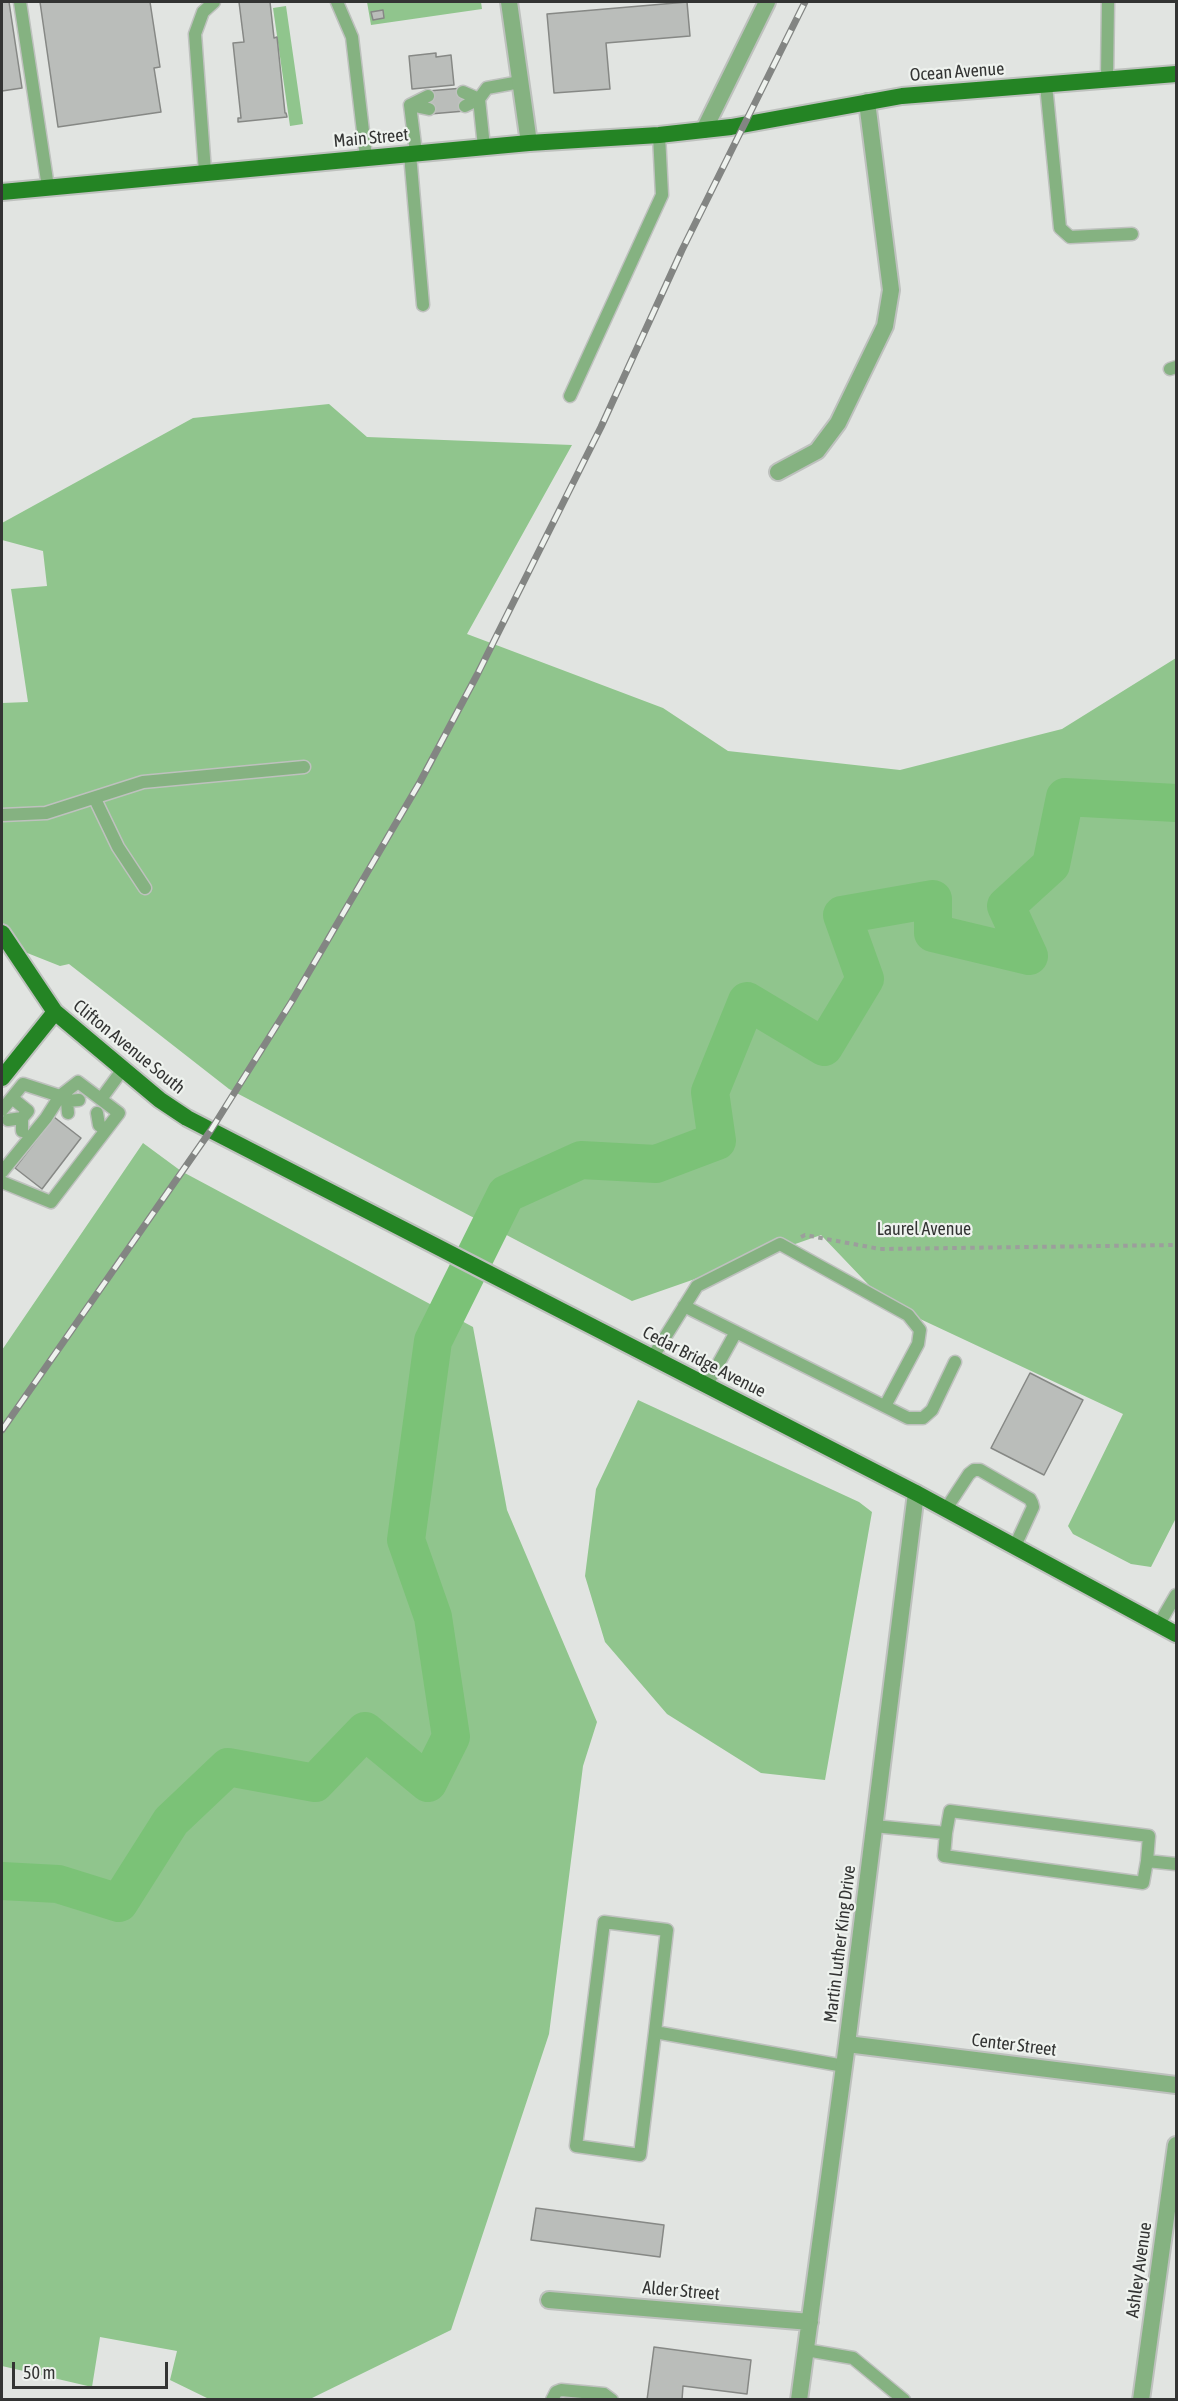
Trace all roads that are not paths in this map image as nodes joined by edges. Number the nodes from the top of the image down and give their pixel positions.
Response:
1 (20, 2) edge
2 (214, 2) edge
3 (337, 2) edge
4 (509, 2) edge
5 (767, 2) edge
6 (1108, 2) edge
7 (1176, 74) edge
8 (1107, 79) junction
9 (520, 82) junction
10 (1046, 85) junction
11 (463, 92) dead end
12 (428, 96) dead end
13 (479, 99) junction
14 (867, 102) junction
15 (410, 105) junction
16 (465, 106) dead end
17 (429, 109) dead end
18 (743, 124) joint
19 (704, 130) junction
20 (659, 135) junction
21 (529, 143) junction
22 (484, 147) junction
23 (413, 153) junction
24 (366, 158) junction
25 (205, 172) junction
26 (48, 188) junction
27 (2, 192) edge
28 (1132, 234) dead end
29 (423, 305) dead end
30 (570, 396) dead end
31 (778, 472) dead end
32 (304, 767) dead end
33 (95, 799) junction
34 (2, 815) edge
35 (146, 888) dead end
36 (2, 933) edge
37 (7, 951) edge
38 (55, 1012) junction
39 (123, 1069) junction
40 (4, 1075) edge
41 (22, 1084) junction
42 (12, 1098) junction
43 (101, 1099) junction
44 (69, 1103) junction
45 (5, 1115) edge
46 (211, 1130) joint
47 (2, 1172) edge
48 (2, 1182) edge
49 (684, 1306) junction
50 (736, 1332) junction
51 (652, 1358) junction
52 (954, 1362) dead end
53 (706, 1386) junction
54 (885, 1406) junction
55 (916, 1492) junction
56 (946, 1509) junction
57 (1015, 1546) junction
58 (1176, 1595) edge
59 (1158, 1624) junction
60 (1176, 1634) edge
61 (874, 1826) junction
62 (946, 1833) junction
63 (1147, 1861) junction
64 (1176, 1864) edge
65 (655, 2032) junction
66 (847, 2044) junction
67 (844, 2066) junction
68 (1176, 2085) edge
69 (1176, 2145) edge
70 (549, 2300) dead end
71 (810, 2322) junction
72 (806, 2350) junction
73 (552, 2400) edge
74 (612, 2400) edge
75 (799, 2400) edge
76 (904, 2400) edge
77 (1141, 2400) edge

1 - 26 lane
2 - 25 lane
3 - 24 lane
4 - 9 street
5 - 19 street
6 - 8 lane
7 - 8 main road, Ocean Avenue
8 - 10 main road, Ocean Avenue
9 - 13 lane
9 - 21 street
10 - 14 main road, Ocean Avenue
10 - 28 lane
11 - 13 lane
12 - 15 lane
13 - 16 lane
13 - 22 lane
14 - 18 main road, Ocean Avenue
14 - 31 street
15 - 17 lane
15 - 23 lane
18 - 19 main road, Main Street
19 - 20 main road, Main Street
20 - 21 main road, Main Street
20 - 30 lane
21 - 22 main road, Main Street
22 - 23 main road, Main Street
23 - 24 main road, Main Street
23 - 29 lane
24 - 25 main road, Main Street
25 - 26 main road, Main Street
26 - 27 main road, Main Street
32 - 33 lane
33 - 34 lane
33 - 35 lane
36 - 37 main road, Clifton Avenue South
37 - 38 main road, Clifton Avenue South
38 - 39 main road, Clifton Avenue South
38 - 40 main road
39 - 43 lane
39 - 46 main road, Clifton Avenue South
40 - 41 lane
41 - 42 lane
41 - 44 lane
42 - 45 lane
42 - 45 lane
43 - 44 lane
43 - 48 lane
44 - 47 lane
46 - 51 main road, Cedar Bridge Avenue
49 - 50 lane
49 - 51 lane
49 - 54 lane
50 - 53 lane
50 - 54 lane
51 - 53 main road, Cedar Bridge Avenue
52 - 54 lane
53 - 55 main road, Cedar Bridge Avenue
55 - 56 main road, Cedar Bridge Avenue
55 - 61 street, Martin Luther King Drive
56 - 57 main road, Cedar Bridge Avenue
56 - 57 lane
57 - 59 main road, Cedar Bridge Avenue
58 - 59 lane
59 - 60 main road, Cedar Bridge Avenue
61 - 62 lane
61 - 66 street, Martin Luther King Drive
62 - 63 lane
62 - 63 lane
63 - 64 lane
65 - 65 lane
65 - 67 lane
66 - 67 street, Martin Luther King Drive
66 - 68 street, Center Street
67 - 71 street, Martin Luther King Drive
69 - 77 street, Ashley Avenue
70 - 71 street, Alder Street
71 - 72 street, Martin Luther King Drive
72 - 75 street, Martin Luther King Drive
72 - 76 lane
73 - 74 lane

